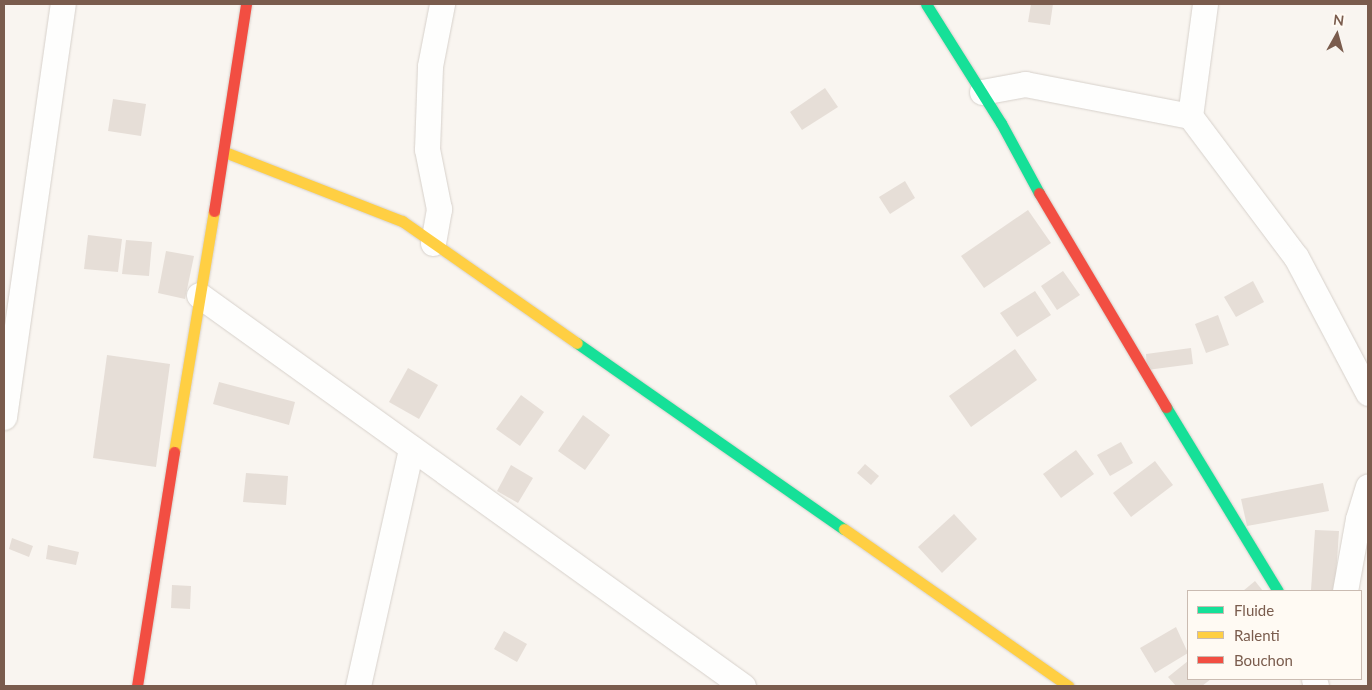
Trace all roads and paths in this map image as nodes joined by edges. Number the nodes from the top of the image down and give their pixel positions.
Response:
1 (63, 4) edge
2 (246, 4) edge
3 (442, 4) edge
4 (926, 4) edge
5 (1205, 4) edge
6 (982, 92) junction
7 (1190, 116) junction
8 (225, 152) junction
9 (433, 243) junction
10 (199, 295) junction
11 (1368, 393) edge
12 (4, 418) edge
13 (411, 448) junction
14 (1368, 487) edge
15 (1277, 590) edge
16 (1344, 590) edge
17 (137, 686) edge
18 (358, 686) edge
19 (743, 686) edge
20 (1068, 686) edge

1 - 12 street
2 - 8 street
3 - 9 street
4 - 6 street
5 - 7 street
6 - 7 street
6 - 15 street
7 - 11 street
8 - 9 street
8 - 10 street
9 - 20 street
10 - 13 street
10 - 17 street
13 - 18 street
13 - 19 street
14 - 16 street

